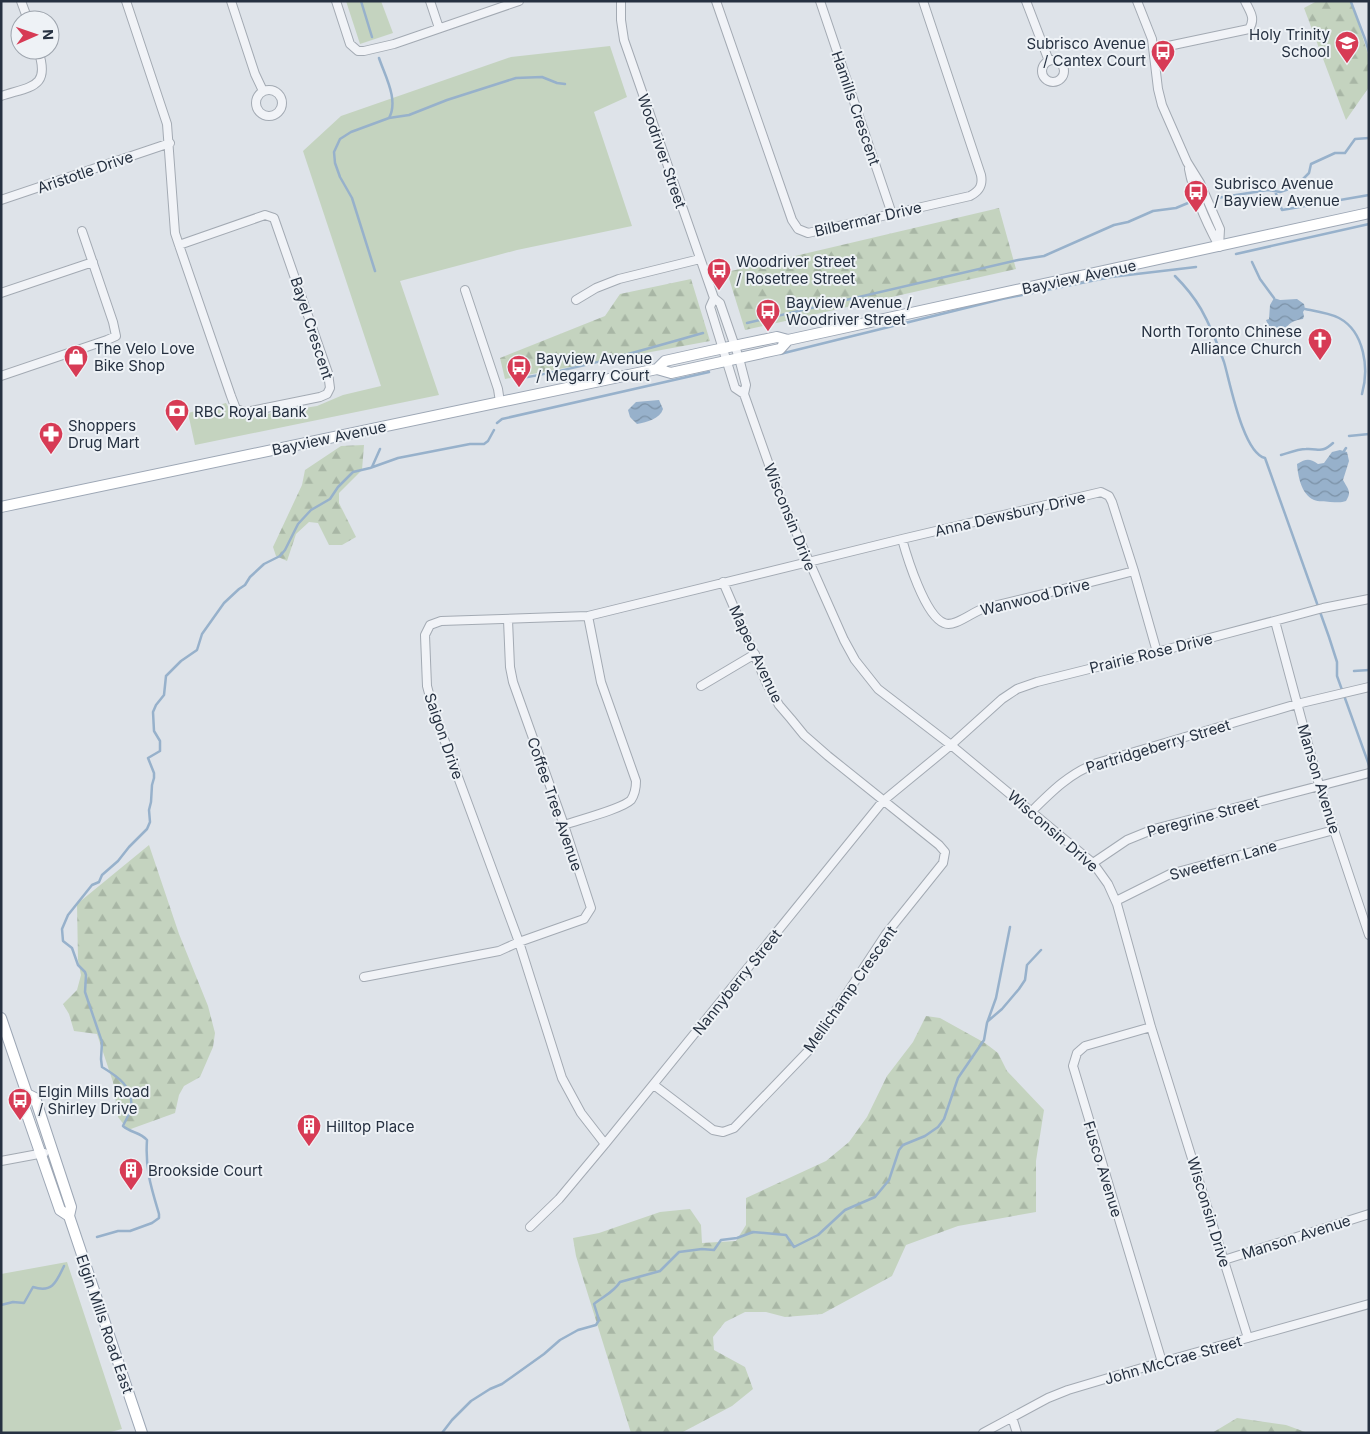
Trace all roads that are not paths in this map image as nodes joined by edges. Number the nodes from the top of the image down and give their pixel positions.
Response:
1 (126, 1) edge
2 (231, 1) edge
3 (336, 1) edge
4 (430, 1) edge
5 (519, 1) edge
6 (612, 1) edge
7 (716, 1) edge
8 (820, 1) edge
9 (923, 1) edge
10 (1026, 1) edge
11 (1137, 1) edge
12 (1245, 1) edge
13 (621, 2) edge
14 (439, 28) junction
15 (1154, 49) junction
16 (42, 60) edge
17 (1049, 61) dead end
18 (263, 91) dead end
19 (1, 96) edge
20 (170, 143) junction
21 (1, 200) edge
22 (1369, 213) edge
23 (892, 214) junction
24 (82, 232) dead end
25 (179, 245) junction
26 (1219, 247) junction
27 (700, 260) junction
28 (93, 262) junction
29 (464, 290) dead end
30 (1, 293) edge
31 (714, 298) junction
32 (576, 300) dead end
33 (788, 340) junction
34 (735, 346) junction
35 (723, 349) junction
36 (739, 358) junction
37 (727, 360) junction
38 (657, 369) junction
39 (1, 376) edge
40 (744, 394) junction
41 (500, 402) junction
42 (1, 507) edge
43 (902, 539) junction
44 (809, 562) junction
45 (1134, 571) junction
46 (724, 582) junction
47 (1369, 599) edge
48 (588, 616) junction
49 (508, 620) junction
50 (1275, 621) junction
51 (1157, 652) junction
52 (755, 654) junction
53 (701, 686) dead end
54 (1369, 687) edge
55 (1297, 704) junction
56 (951, 745) junction
57 (1369, 773) edge
58 (1320, 785) junction
59 (883, 801) junction
60 (1032, 811) junction
61 (564, 825) junction
62 (1334, 830) junction
63 (1093, 863) junction
64 (1116, 901) junction
65 (1369, 935) edge
66 (519, 942) junction
67 (364, 977) dead end
68 (1, 1018) edge
69 (1151, 1027) junction
70 (654, 1085) junction
71 (27, 1094) junction
72 (606, 1144) junction
73 (53, 1152) junction
74 (40, 1154) junction
75 (1, 1161) edge
76 (1369, 1214) edge
77 (69, 1216) junction
78 (530, 1227) dead end
79 (1224, 1260) junction
80 (1369, 1304) edge
81 (1248, 1338) junction
82 (1162, 1362) junction
83 (1012, 1417) junction
84 (142, 1433) edge
85 (984, 1433) edge
86 (1017, 1433) edge

1 - 20 street
2 - 18 street
3 - 14 street
4 - 14 street
5 - 14 street
6 - 13 street
7 - 23 street, Bilbermar Drive
8 - 23 street, Hamills Crescent
9 - 23 street, Bilbermar Drive
10 - 17 street
11 - 15 street
12 - 15 street
13 - 27 street, Woodriver Street
15 - 26 street
16 - 19 street
20 - 21 street, Aristotle Drive
20 - 25 street
22 - 26 main road, Bayview Avenue
24 - 28 street
25 - 25 street, Bayel Crescent
26 - 33 main road, Bayview Avenue
27 - 31 street, Woodriver Street
27 - 32 street
28 - 30 street
28 - 39 street
29 - 41 street
31 - 34 street, Woodriver Street
31 - 35 street, Woodriver Street
33 - 34 main road, Bayview Avenue
33 - 36 main road, Bayview Avenue
34 - 35 main road, Bayview Avenue
34 - 36 street, Woodriver Street
35 - 37 street, Wisconsin Drive
35 - 38 main road, Bayview Avenue
36 - 37 main road, Bayview Avenue
36 - 40 street, Wisconsin Drive
37 - 38 main road, Bayview Avenue
37 - 40 street, Wisconsin Drive
38 - 41 main road, Bayview Avenue
40 - 44 street, Wisconsin Drive
41 - 42 main road, Bayview Avenue
43 - 44 street, Anna Dewsbury Drive
43 - 45 street, Anna Dewsbury Drive
43 - 45 street, Wanwood Drive
44 - 46 street, Saigon Drive
44 - 56 street, Wisconsin Drive
45 - 51 street, Anna Dewsbury Drive
46 - 48 street, Saigon Drive
46 - 52 street, Mapeo Avenue
47 - 50 street, Prairie Rose Drive
48 - 49 street, Saigon Drive
48 - 61 street
49 - 61 street, Coffee Tree Avenue
49 - 66 street, Saigon Drive
50 - 51 street, Prairie Rose Drive
50 - 55 street, Manson Avenue
51 - 56 street, Prairie Rose Drive
52 - 53 street
52 - 59 street, Mapeo Avenue
54 - 55 street, Partridgeberry Street
55 - 58 street, Manson Avenue
55 - 60 street, Partridgeberry Street
56 - 59 street, Nannyberry Street
56 - 60 street, Wisconsin Drive
57 - 58 street, Peregrine Street
58 - 62 street, Manson Avenue
58 - 63 street, Peregrine Street
59 - 70 street, Nannyberry Street
59 - 70 street, Mellichamp Crescent
60 - 63 street, Wisconsin Drive
61 - 66 street, Coffee Tree Avenue
62 - 64 street, Sweetfern Lane
62 - 65 street, Manson Avenue
63 - 64 street, Wisconsin Drive
64 - 69 street, Wisconsin Drive
66 - 67 street
66 - 72 street, Saigon Drive
68 - 71 main road, Elgin Mills Road East
69 - 79 street, Wisconsin Drive
69 - 82 street, Fusco Avenue
70 - 72 street, Nannyberry Street
71 - 73 main road, Elgin Mills Road East
71 - 74 main road, Elgin Mills Road East
72 - 78 street, Nannyberry Street
73 - 74 street
73 - 77 main road, Elgin Mills Road East
74 - 75 street
74 - 77 main road, Elgin Mills Road East
76 - 79 street, Manson Avenue
77 - 84 main road, Elgin Mills Road East
79 - 81 street, Wisconsin Drive
80 - 81 street, John McCrae Street
81 - 82 street, John McCrae Street
82 - 83 street, John McCrae Street
83 - 85 street, John McCrae Street
83 - 86 street

